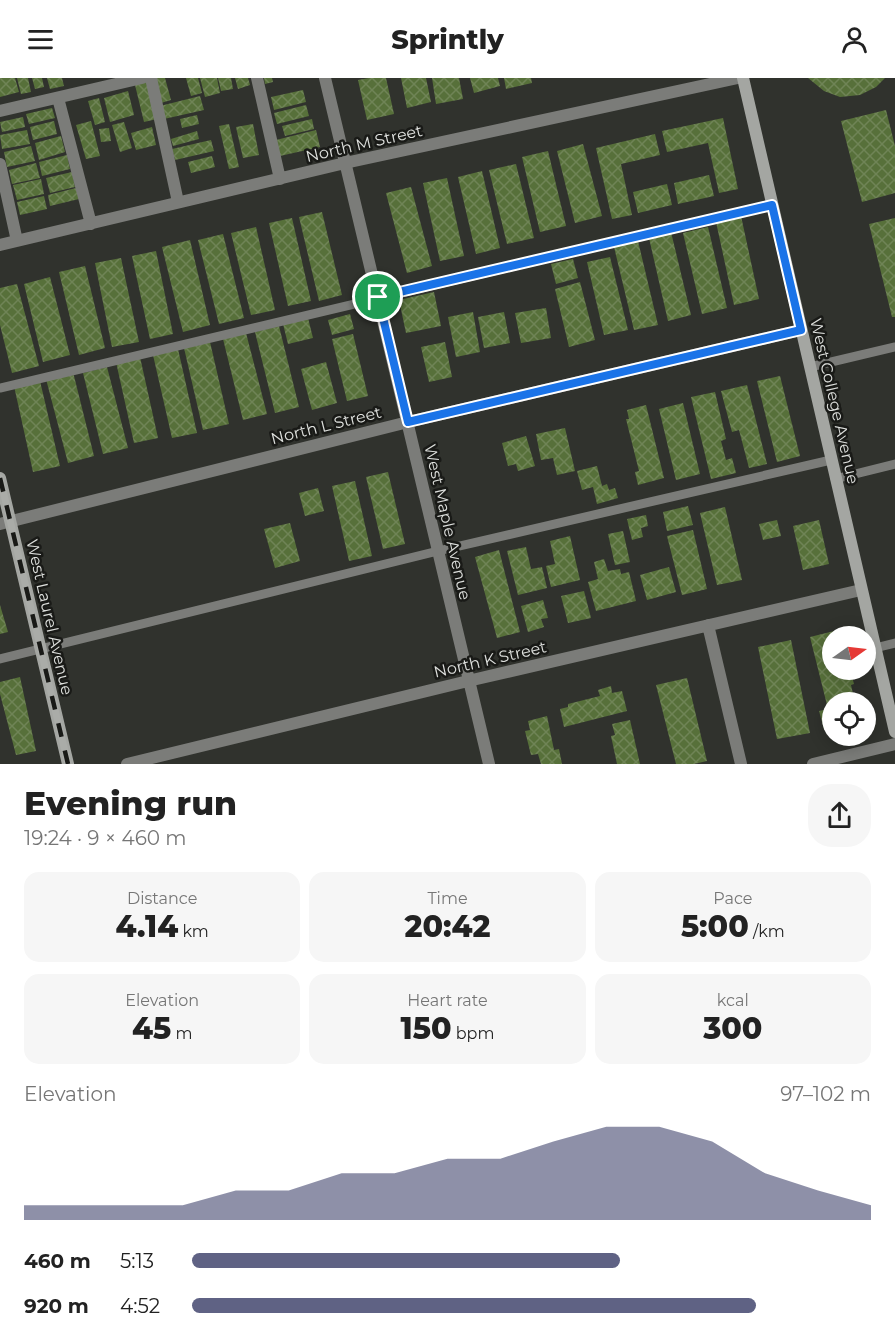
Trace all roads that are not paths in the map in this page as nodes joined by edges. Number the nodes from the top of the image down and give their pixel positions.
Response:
1 (142, 78) edge
2 (151, 78) edge
3 (257, 78) edge
4 (325, 78) edge
5 (738, 78) edge
6 (743, 78) edge
7 (58, 98) junction
8 (0, 111) edge
9 (345, 163) junction
10 (0, 164) edge
11 (280, 179) junction
12 (178, 202) junction
13 (772, 205) junction
14 (91, 224) junction
15 (17, 241) junction
16 (0, 245) edge
17 (378, 297) junction
18 (801, 330) junction
19 (895, 346) edge
20 (810, 367) junction
21 (0, 388) edge
22 (408, 422) junction
23 (831, 460) junction
24 (895, 464) edge
25 (0, 478) edge
26 (835, 479) junction
27 (5, 523) edge
28 (438, 550) junction
29 (861, 590) junction
30 (708, 625) junction
31 (870, 626) edge
32 (895, 643) edge
33 (876, 648) edge
34 (40, 649) junction
35 (876, 652) edge
36 (0, 659) edge
37 (468, 681) junction
38 (895, 732) edge
39 (895, 744) edge
40 (68, 764) edge
41 (127, 764) edge
42 (489, 764) edge
43 (741, 764) edge
44 (813, 764) edge

1 - 7 street
2 - 12 street
3 - 11 street
4 - 9 street, West Maple Avenue
5 - 9 street, North M Street
6 - 13 street, West College Avenue
7 - 8 street
7 - 14 street
9 - 11 street, North M Street
9 - 17 street, West Maple Avenue
10 - 15 street
11 - 12 street, North M Street
12 - 14 street, North M Street
13 - 17 lane
13 - 18 street, West College Avenue
14 - 15 street, North M Street
15 - 16 street, North M Street
17 - 21 lane
17 - 22 street, West Maple Avenue
18 - 20 street, West College Avenue
18 - 22 street, North L Street
19 - 20 lane
20 - 23 street, West College Avenue
22 - 27 street, North L Street
22 - 28 street, West Maple Avenue
23 - 26 street, West College Avenue
23 - 28 lane
24 - 26 lane
25 - 27 street, West Laurel Avenue
26 - 29 street, West College Avenue
27 - 34 street, West Laurel Avenue
28 - 34 lane
28 - 37 street, West Maple Avenue
29 - 30 street, North K Street
29 - 31 street, West College Avenue
30 - 37 street, North K Street
30 - 43 street
32 - 33 lane
34 - 36 lane
34 - 40 street, West Laurel Avenue
35 - 38 street, West College Avenue
37 - 41 street, North K Street
37 - 42 street, West Maple Avenue
39 - 44 street

